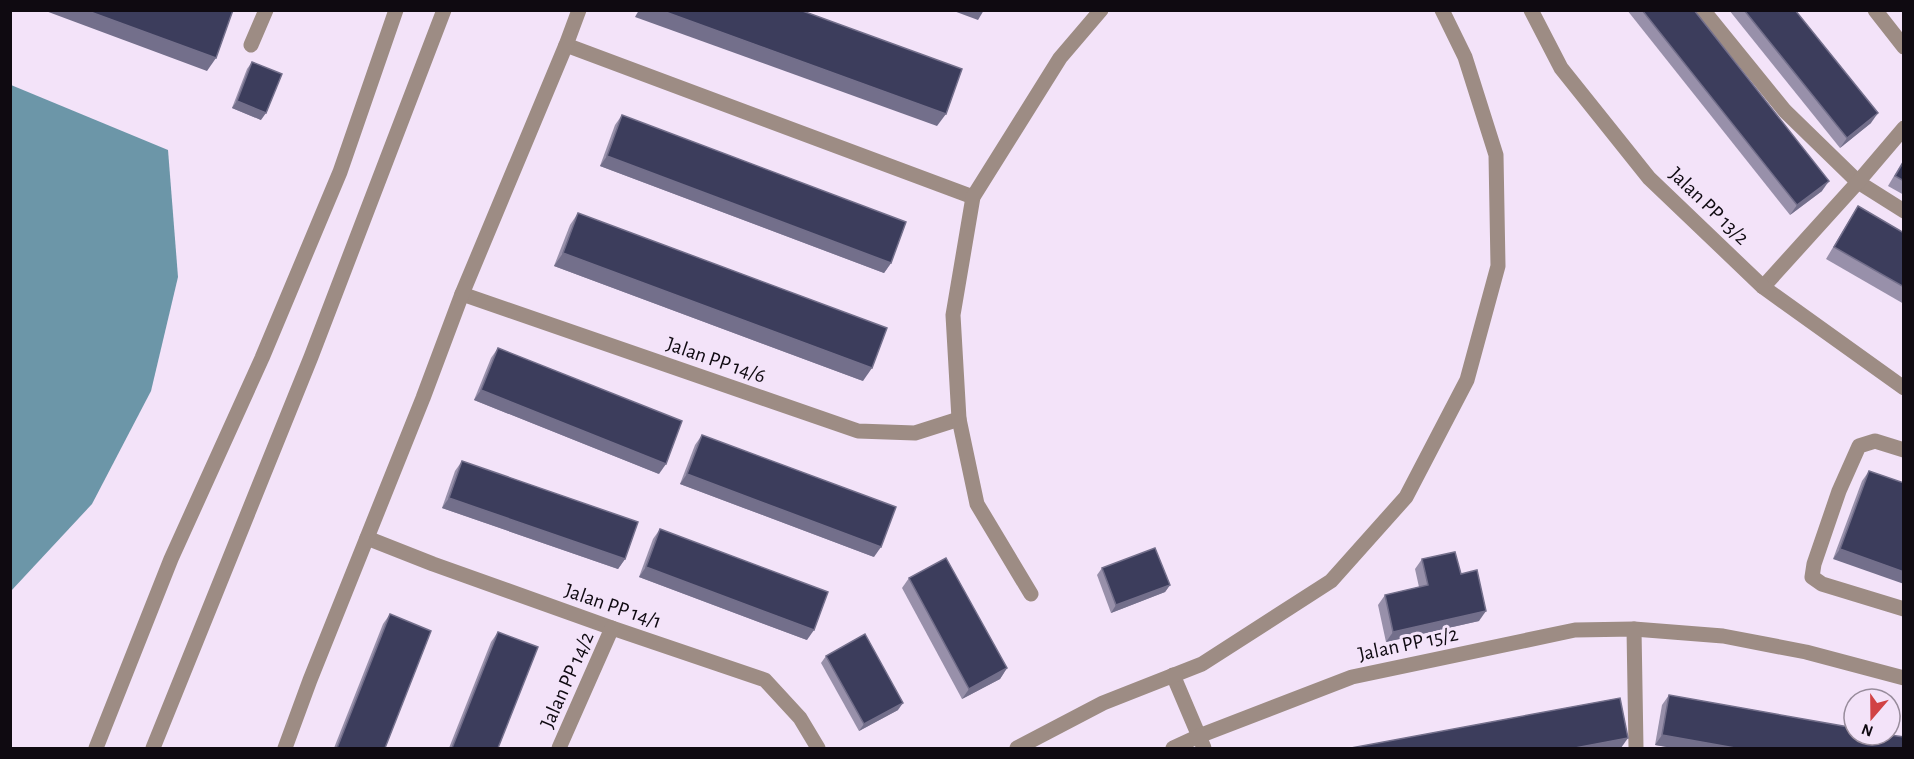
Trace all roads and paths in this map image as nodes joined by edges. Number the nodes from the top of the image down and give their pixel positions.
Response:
1 (266, 10) edge
2 (396, 10) edge
3 (444, 10) edge
4 (579, 10) edge
5 (1101, 10) edge
6 (1442, 10) edge
7 (1531, 10) edge
8 (1703, 10) edge
9 (1875, 10) edge
10 (251, 45) dead end
11 (566, 45) junction
12 (1904, 47) edge
13 (1904, 128) edge
14 (1858, 182) junction
15 (973, 197) junction
16 (1904, 212) edge
17 (1763, 287) junction
18 (462, 294) junction
19 (1904, 388) edge
20 (959, 419) junction
21 (1904, 450) edge
22 (367, 538) junction
23 (1031, 594) dead end
24 (1904, 609) edge
25 (612, 628) junction
26 (1634, 629) junction
27 (1173, 675) junction
28 (1904, 678) edge
29 (1202, 742) edge
30 (96, 748) edge
31 (153, 748) edge
32 (285, 748) edge
33 (559, 748) edge
34 (818, 748) edge
35 (1017, 748) edge
36 (1173, 748) edge
37 (1636, 748) edge

1 - 10 street
2 - 30 street
3 - 31 street
4 - 11 street
5 - 15 street
6 - 27 street
7 - 17 street, Jalan PP 13/2
8 - 14 street
9 - 12 street
11 - 15 street
11 - 18 street
13 - 14 street
14 - 16 street
14 - 17 street
15 - 20 street
17 - 19 street, Jalan PP 13/2
18 - 20 street, Jalan PP 14/6
18 - 22 street
20 - 23 street
21 - 24 street
22 - 25 street, Jalan PP 14/1
22 - 32 street
25 - 33 street, Jalan PP 14/2
25 - 34 street, Jalan PP 14/1
26 - 28 street, Jalan PP 15/2
26 - 29 street, Jalan PP 15/2
26 - 37 street
27 - 29 street
27 - 35 street
29 - 36 street, Jalan PP 15/2

